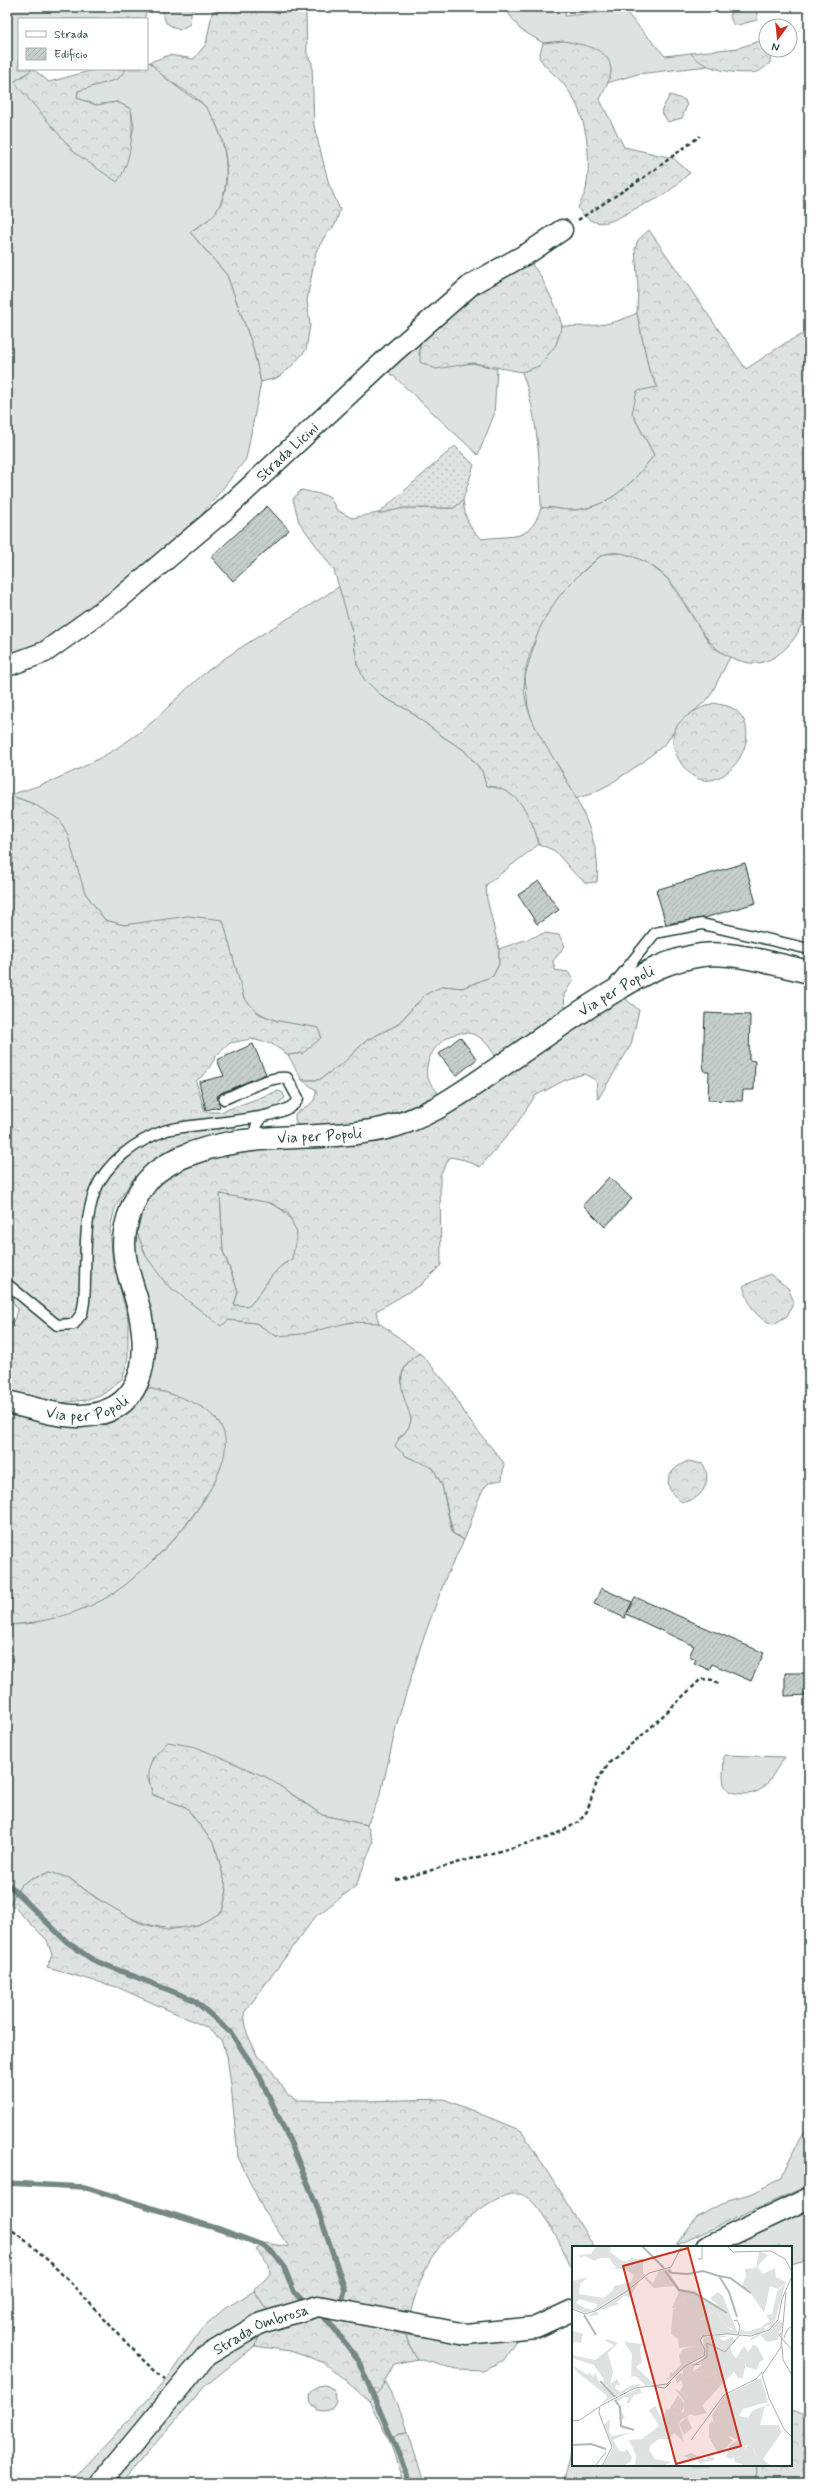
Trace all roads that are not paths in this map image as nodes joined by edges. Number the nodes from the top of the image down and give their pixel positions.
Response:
1 (562, 230) road end
2 (7, 666) edge
3 (809, 949) edge
4 (809, 972) edge
5 (605, 996) junction
6 (224, 1099) dead end
7 (262, 1117) junction
8 (256, 1138) junction
9 (7, 1284) edge
10 (7, 1402) edge
11 (809, 2198) edge
12 (708, 2246) edge
13 (572, 2310) edge
14 (100, 2483) edge

1 - 2 street, Strada Licini
3 - 5 lane
4 - 5 main road, Via per Popoli
5 - 8 main road, Via per Popoli
6 - 7 lane
7 - 8 lane
7 - 9 lane
8 - 10 main road, Via per Popoli
11 - 12 street
13 - 14 street, Strada Ombrosa

